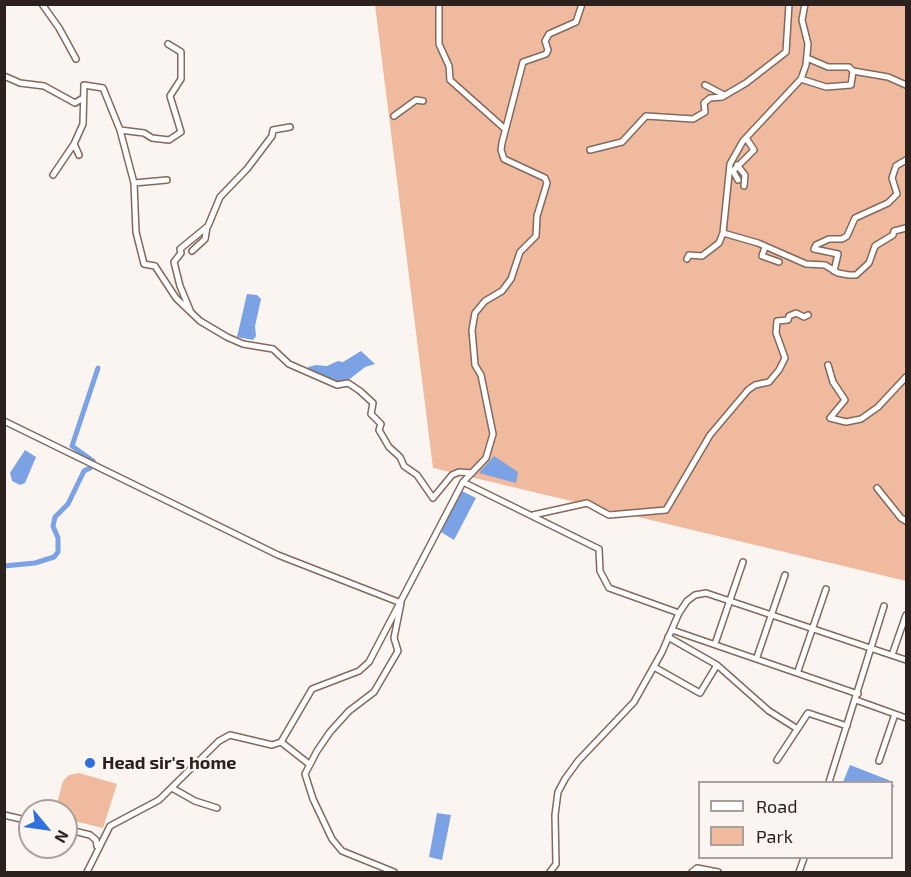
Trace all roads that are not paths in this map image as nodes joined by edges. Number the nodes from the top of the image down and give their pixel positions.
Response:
1 (42, 4) edge
2 (439, 4) edge
3 (582, 4) edge
4 (789, 4) edge
5 (805, 4) edge
6 (168, 44) dead end
7 (807, 58) junction
8 (76, 59) dead end
9 (853, 71) junction
10 (4, 76) edge
11 (906, 78) edge
12 (801, 80) junction
13 (899, 81) junction
14 (705, 85) dead end
15 (906, 85) edge
16 (724, 95) junction
17 (83, 98) junction
18 (423, 101) dead end
19 (394, 116) dead end
20 (290, 127) dead end
21 (506, 129) junction
22 (120, 130) junction
23 (747, 138) junction
24 (74, 144) junction
25 (590, 150) dead end
26 (79, 155) dead end
27 (906, 160) edge
28 (737, 165) junction
29 (54, 175) dead end
30 (167, 180) dead end
31 (738, 180) dead end
32 (134, 183) junction
33 (744, 186) dead end
34 (207, 227) junction
35 (906, 228) edge
36 (723, 233) junction
37 (765, 247) junction
38 (192, 251) dead end
39 (687, 259) dead end
40 (778, 262) dead end
41 (834, 271) junction
42 (192, 314) junction
43 (808, 315) dead end
44 (828, 365) dead end
45 (906, 376) edge
46 (4, 421) edge
47 (472, 473) junction
48 (464, 482) junction
49 (878, 488) dead end
50 (533, 515) junction
51 (906, 521) edge
52 (743, 562) dead end
53 (785, 574) dead end
54 (826, 588) dead end
55 (730, 601) junction
56 (400, 603) junction
57 (884, 606) dead end
58 (679, 614) junction
59 (772, 615) junction
60 (906, 615) edge
61 (813, 629) junction
62 (672, 630) junction
63 (668, 637) junction
64 (716, 641) dead end
65 (872, 649) junction
66 (892, 655) junction
67 (757, 657) dead end
68 (906, 660) edge
69 (717, 664) junction
70 (654, 667) junction
71 (798, 671) dead end
72 (857, 697) junction
73 (895, 714) junction
74 (906, 718) edge
75 (847, 726) junction
76 (796, 728) junction
77 (281, 742) junction
78 (777, 760) dead end
79 (879, 761) dead end
80 (309, 764) junction
81 (830, 781) edge
82 (172, 788) junction
83 (217, 808) dead end
84 (78, 832) edge
85 (97, 848) junction
86 (87, 873) edge
87 (394, 873) edge
88 (550, 873) edge
89 (692, 873) edge
90 (718, 873) edge

1 - 8 street
2 - 21 street
3 - 21 street
4 - 16 street
5 - 7 street
6 - 22 street
7 - 9 street
7 - 12 street
9 - 12 street
9 - 13 street
10 - 17 street
11 - 13 street
12 - 23 street
13 - 15 street
14 - 16 street
16 - 25 street
17 - 22 street
17 - 24 street
18 - 19 street
20 - 34 street
21 - 47 street
22 - 32 street
23 - 28 street
23 - 36 street
24 - 26 street
24 - 29 street
27 - 41 street
28 - 31 street
28 - 33 street
30 - 32 street
32 - 42 street
34 - 38 street
34 - 42 street
35 - 41 street
36 - 37 street
36 - 39 street
37 - 40 street
37 - 41 street
42 - 47 street
43 - 50 street
44 - 45 street
46 - 56 street
47 - 48 street
48 - 50 street
48 - 56 street
49 - 51 street
50 - 58 street
52 - 55 street
53 - 59 street
54 - 61 street
55 - 58 street
55 - 59 street
55 - 64 street
56 - 77 street
56 - 80 street
57 - 65 street
58 - 62 street
59 - 61 street
59 - 67 street
60 - 66 street
61 - 65 street
61 - 71 street
62 - 63 street
62 - 72 street
63 - 69 street
63 - 70 street
65 - 66 street
65 - 72 street
66 - 68 street
69 - 70 street
69 - 76 street
70 - 88 street
72 - 73 street
72 - 75 street
73 - 74 street
73 - 79 street
75 - 76 street
75 - 81 street
76 - 78 street
77 - 80 street
77 - 82 street
80 - 87 street
82 - 83 street
82 - 85 street
84 - 85 street
85 - 86 street
89 - 90 street

